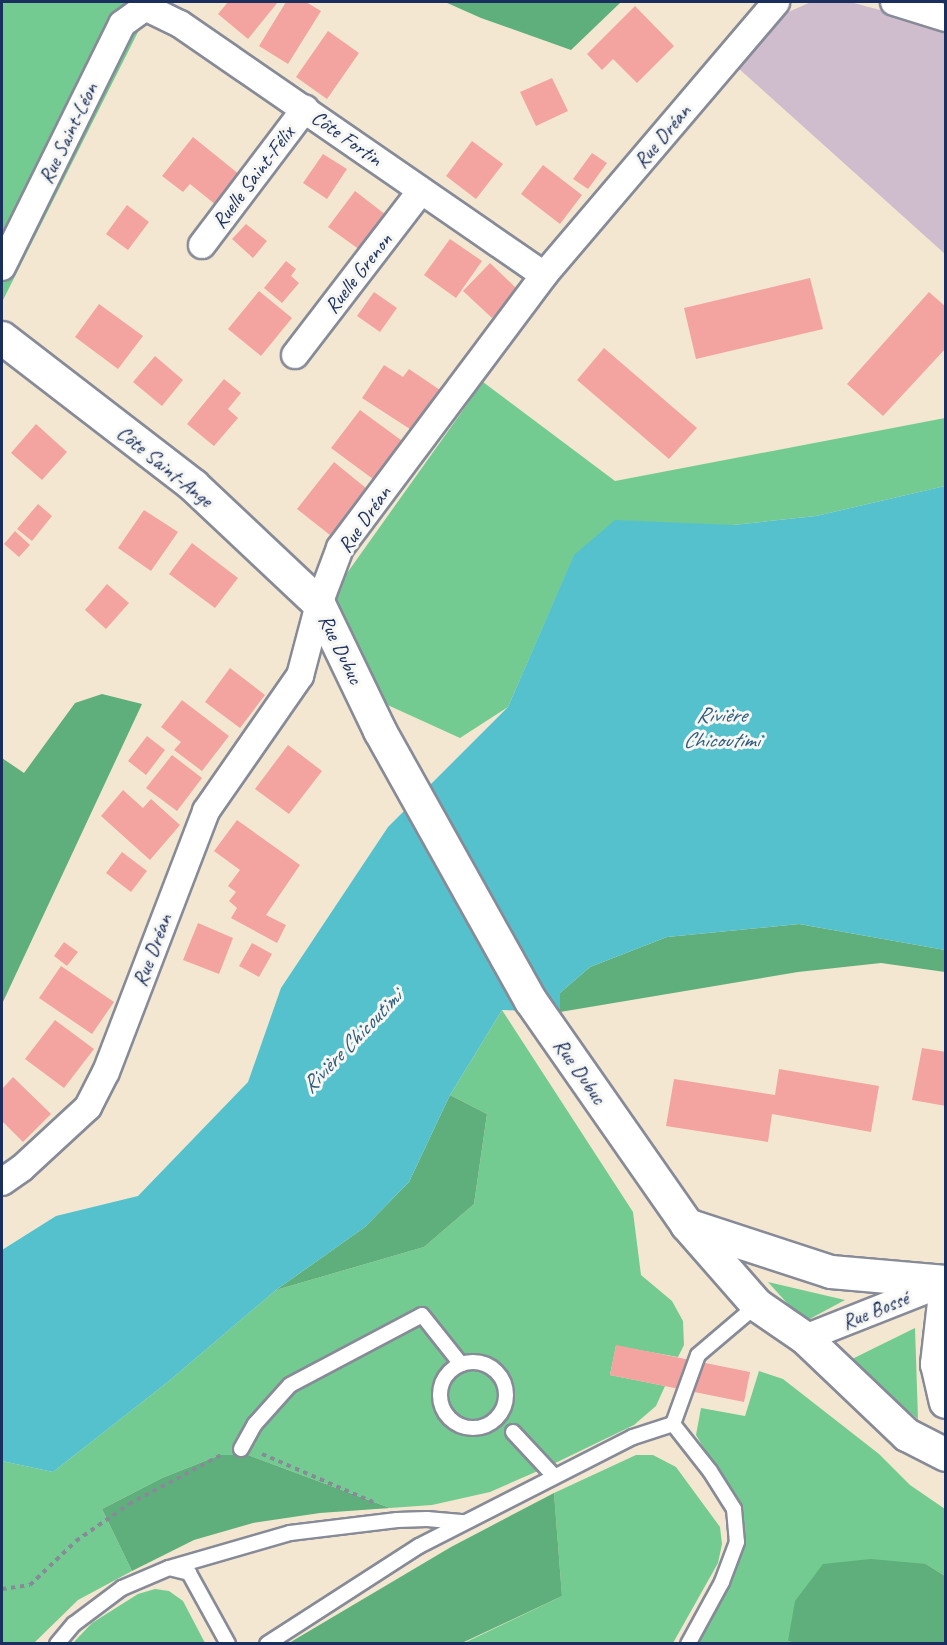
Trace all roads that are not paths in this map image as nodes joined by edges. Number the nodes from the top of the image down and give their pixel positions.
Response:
1 (776, 2) edge
2 (894, 2) edge
3 (145, 7) joint
4 (945, 18) edge
5 (305, 109) junction
6 (421, 191) junction
7 (202, 244) dead end
8 (2, 267) edge
9 (544, 275) junction
10 (2, 338) edge
11 (295, 355) dead end
12 (319, 604) junction
13 (2, 1182) edge
14 (687, 1225) junction
15 (945, 1283) edge
16 (757, 1305) junction
17 (805, 1338) junction
18 (461, 1364) junction
19 (945, 1402) edge
20 (673, 1424) junction
21 (513, 1432) dead end
22 (241, 1449) road end
23 (945, 1455) edge
24 (554, 1476) junction
25 (465, 1522) junction
26 (169, 1568) junction
27 (57, 1644) edge
28 (228, 1644) edge
29 (267, 1644) edge
30 (688, 1644) edge

1 - 9 street, Rue Dréan
2 - 4 street
3 - 5 street, Côte Fortin
3 - 8 street, Rue Saint-Léon
5 - 6 street, Côte Fortin
5 - 7 street, Ruelle Saint-Félix
6 - 9 street, Côte Fortin
6 - 11 street, Ruelle Grenon
9 - 12 street, Rue Dréan
10 - 12 street, Côte Saint-Ange
12 - 13 street, Rue Dréan
12 - 14 street, Rue Dubuc
14 - 15 street
14 - 16 street, Rue Dubuc
15 - 17 street, Rue Bossé
15 - 19 street
16 - 17 street, Rue Dubuc
16 - 20 lane
17 - 23 street, Rue Dubuc
18 - 18 lane
18 - 22 lane
20 - 24 lane
20 - 30 lane
21 - 24 lane
24 - 25 lane
25 - 26 lane
25 - 29 lane
26 - 27 lane
26 - 28 lane

